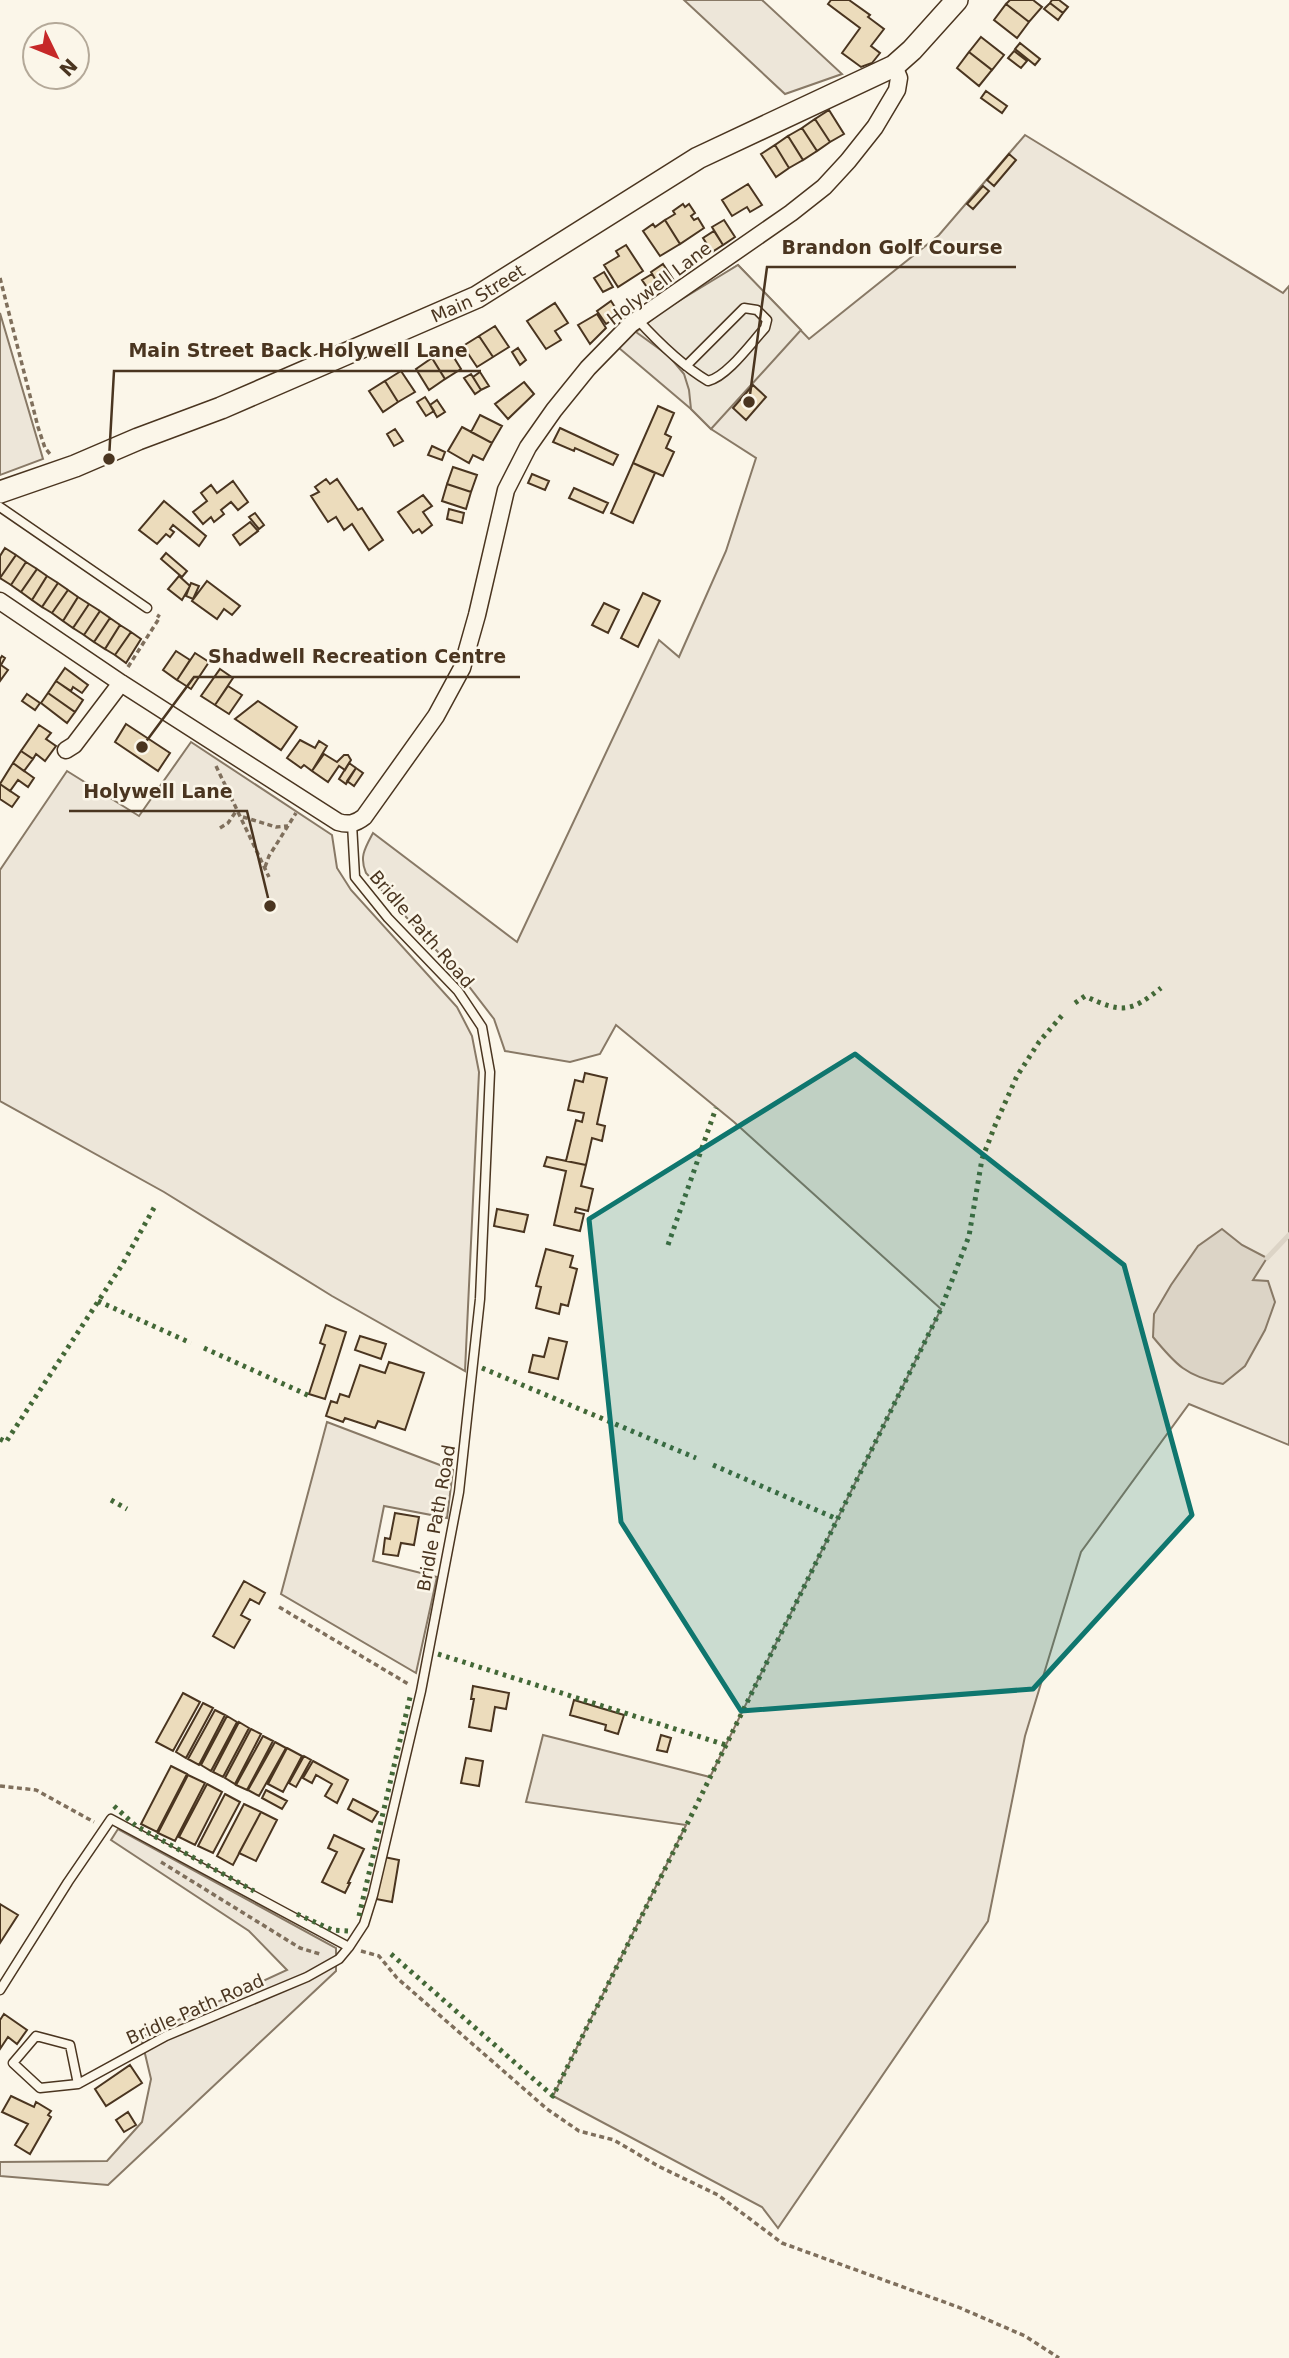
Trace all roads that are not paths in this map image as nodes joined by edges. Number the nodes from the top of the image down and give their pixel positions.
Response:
1 (957, 0) edge
2 (894, 66) junction
3 (637, 319) junction
4 (687, 366) junction
5 (0, 492) edge
6 (0, 507) edge
7 (0, 601) edge
8 (147, 608) road end
9 (120, 682) junction
10 (66, 750) dead end
11 (352, 824) junction
12 (349, 1947) junction
13 (0, 1990) edge
14 (78, 2084) junction

1 - 2 street, Main Street
2 - 3 street, Holywell Lane
2 - 5 street, Main Street
3 - 4 lane
3 - 11 street, Holywell Lane
4 - 4 lane
6 - 8 lane
7 - 9 street
9 - 10 street
9 - 11 street
11 - 12 lane, Bridle Path Road
12 - 13 lane
12 - 14 lane, Bridle Path Road
14 - 14 lane, Bridle Path Road

